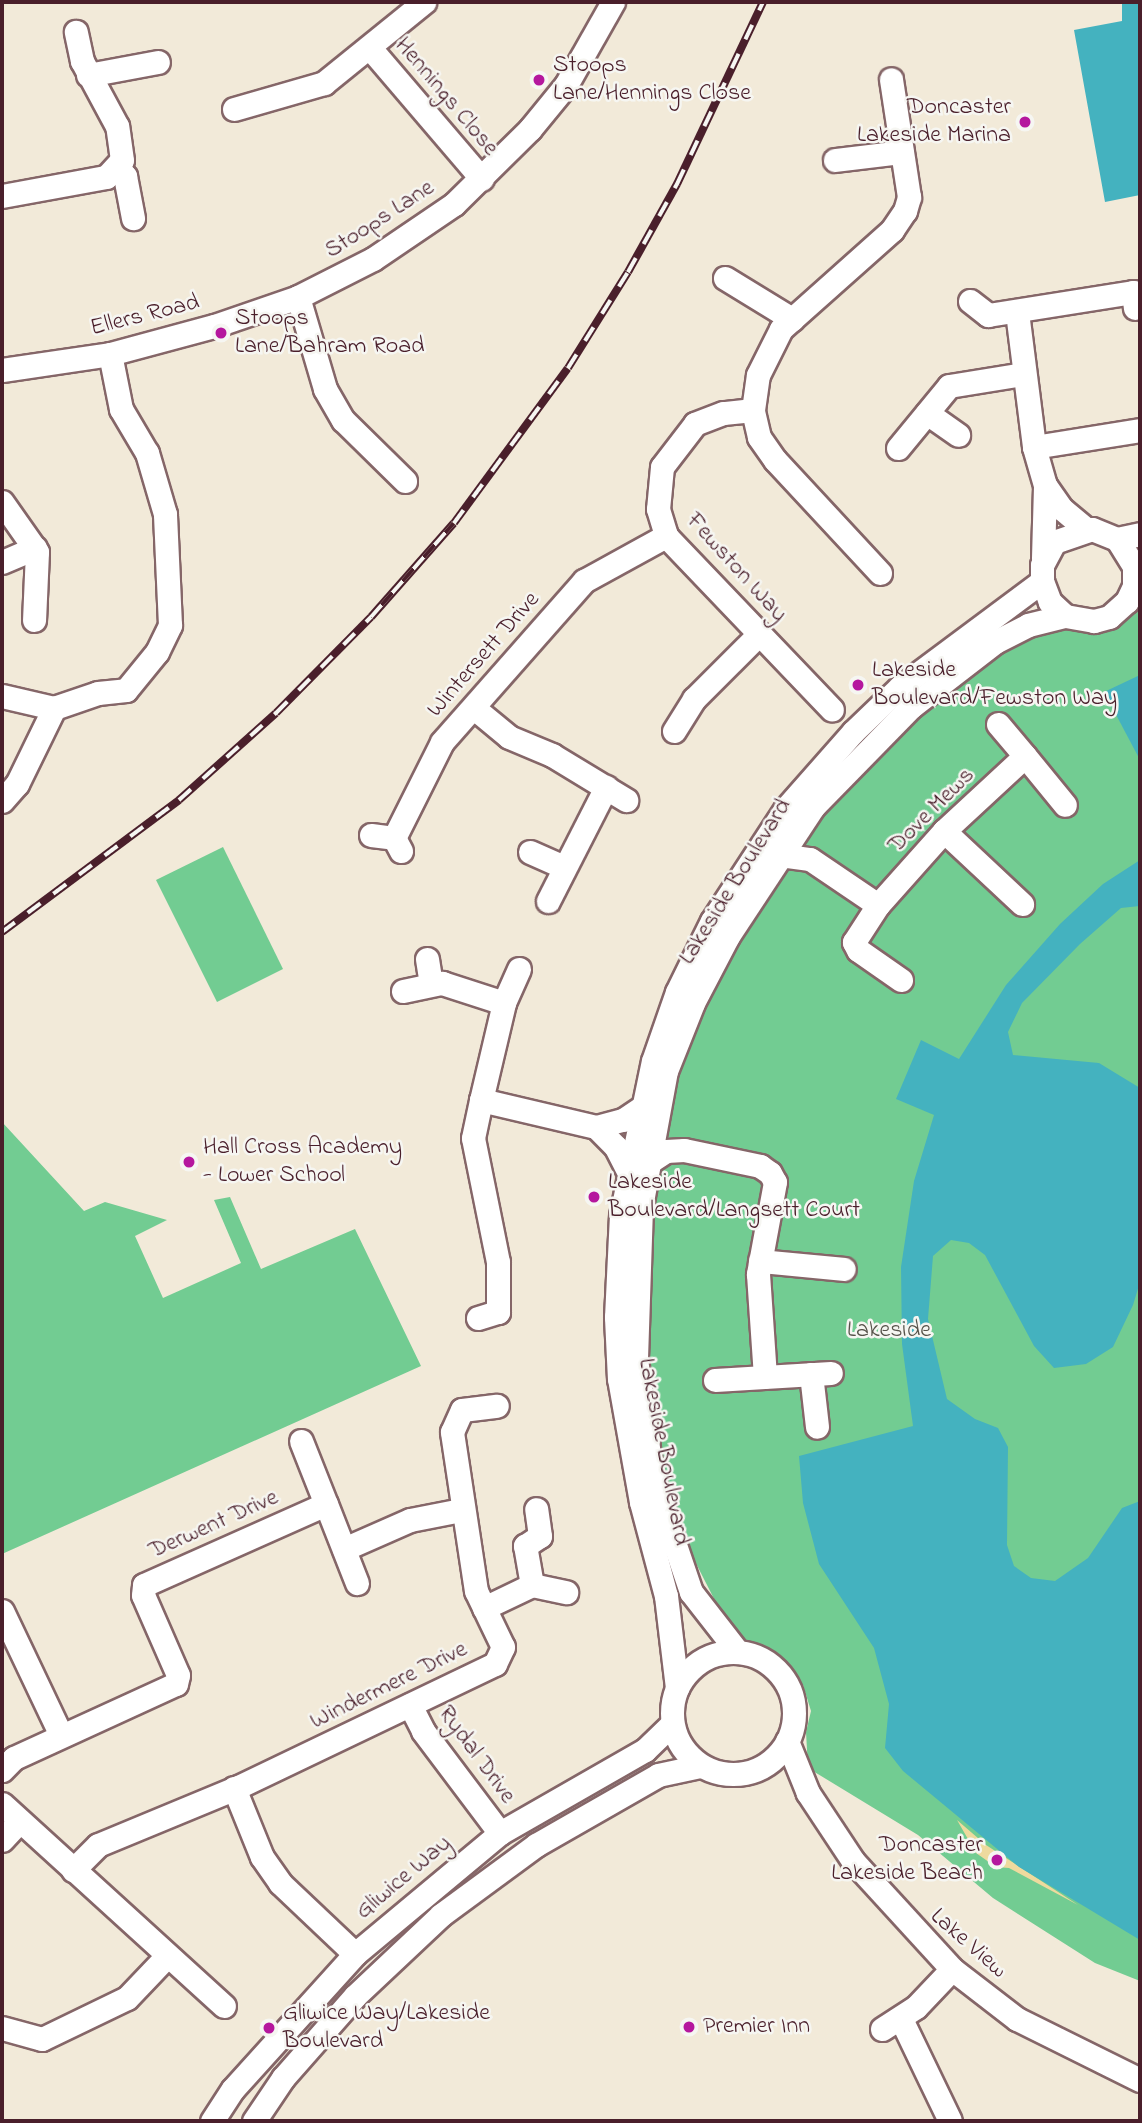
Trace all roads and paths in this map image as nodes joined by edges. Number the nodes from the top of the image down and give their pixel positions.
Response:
1 (424, 2) edge
2 (613, 2) edge
3 (76, 32) dead end
4 (370, 48) junction
5 (158, 62) dead end
6 (88, 75) junction
7 (891, 79) dead end
8 (234, 109) dead end
9 (902, 152) junction
10 (835, 160) dead end
11 (118, 168) junction
12 (482, 179) junction
13 (2, 196) edge
14 (133, 218) dead end
15 (725, 278) dead end
16 (298, 297) junction
17 (970, 301) dead end
18 (1135, 308) dead end
19 (1017, 312) junction
20 (792, 319) junction
21 (110, 354) junction
22 (2, 370) edge
23 (1023, 374) junction
24 (753, 410) junction
25 (927, 412) junction
26 (1140, 430) edge
27 (958, 435) dead end
28 (1034, 447) junction
29 (898, 449) dead end
30 (405, 481) dead end
31 (1045, 485) junction
32 (2, 502) edge
33 (1086, 529) junction
34 (1140, 534) edge
35 (666, 536) junction
36 (1117, 538) junction
37 (35, 548) junction
38 (2, 562) edge
39 (880, 573) dead end
40 (1042, 573) junction
41 (1137, 583) edge
42 (1065, 616) junction
43 (34, 620) dead end
44 (759, 634) junction
45 (2, 696) edge
46 (54, 708) junction
47 (474, 708) junction
48 (832, 710) junction
49 (869, 716) junction
50 (998, 724) dead end
51 (674, 731) dead end
52 (839, 746) junction
53 (1025, 756) junction
54 (606, 788) junction
55 (626, 800) dead end
56 (2, 801) edge
57 (1065, 805) dead end
58 (800, 825) junction
59 (944, 831) junction
60 (388, 841) dead end
61 (530, 852) dead end
62 (780, 855) junction
63 (810, 859) junction
64 (561, 866) junction
65 (548, 901) dead end
66 (1022, 904) dead end
67 (878, 905) junction
68 (427, 959) dead end
69 (519, 969) dead end
70 (901, 980) dead end
71 (431, 984) junction
72 (403, 991) dead end
73 (504, 1003) junction
74 (481, 1100) junction
75 (650, 1112) junction
76 (596, 1127) junction
77 (698, 1152) junction
78 (639, 1166) junction
79 (760, 1261) junction
80 (852, 1271) dead end
81 (478, 1318) dead end
82 (765, 1377) junction
83 (715, 1380) dead end
84 (497, 1406) dead end
85 (817, 1427) dead end
86 (301, 1441) dead end
87 (326, 1504) junction
88 (536, 1509) dead end
89 (461, 1510) junction
90 (344, 1549) junction
91 (358, 1583) dead end
92 (532, 1585) junction
93 (566, 1592) dead end
94 (484, 1608) junction
95 (2, 1611) edge
96 (737, 1651) junction
97 (677, 1688) junction
98 (410, 1705) junction
99 (672, 1724) junction
100 (61, 1735) junction
101 (787, 1741) junction
102 (700, 1766) junction
103 (764, 1768) junction
104 (2, 1770) edge
105 (234, 1788) junction
106 (808, 1793) junction
107 (2, 1804) edge
108 (20, 1821) junction
109 (500, 1833) junction
110 (2, 1840) edge
111 (73, 1870) junction
112 (355, 1954) junction
113 (167, 1956) junction
114 (953, 1969) junction
115 (224, 2006) dead end
116 (2, 2028) edge
117 (1140, 2080) edge
118 (213, 2121) edge
119 (254, 2121) edge
120 (950, 2121) edge

1 - 4 street, Hennings Close
2 - 12 street, Stoops Lane
3 - 6 street
4 - 8 street, Hennings Close
4 - 12 street, Hennings Close
5 - 6 street
6 - 11 street
7 - 9 street
9 - 10 street
9 - 20 street
11 - 13 street
11 - 14 street
12 - 16 street, Stoops Lane
15 - 20 street
16 - 21 street, Ellers Road
16 - 30 street
17 - 19 street
18 - 19 street
19 - 23 street
20 - 24 street
21 - 22 street, Ellers Road
21 - 46 street
23 - 25 street
23 - 28 street
24 - 35 street, Fewston Way
24 - 39 street
25 - 27 street
25 - 29 street
26 - 28 street
28 - 31 street
31 - 33 street
31 - 40 street
32 - 37 street
33 - 36 street
33 - 40 street
34 - 36 street
35 - 44 street, Fewston Way
35 - 47 street, Wintersett Drive
36 - 41 street
37 - 38 street
37 - 43 street
40 - 42 street
40 - 49 street, Lakeside Boulevard
41 - 42 street
42 - 58 street, Lakeside Boulevard
44 - 48 street, Fewston Way
44 - 51 street
45 - 46 street
46 - 56 street
47 - 54 street
47 - 60 street, Wintersett Drive
48 - 49 street
48 - 52 street
49 - 52 street, Lakeside Boulevard
50 - 53 street
52 - 75 street, Lakeside Boulevard
53 - 57 street
53 - 59 street, Dove Mews
54 - 55 street
54 - 64 street
58 - 62 street, Lakeside Boulevard
58 - 63 street
59 - 66 street
59 - 67 street, Dove Mews
61 - 64 street
62 - 63 street
62 - 75 street, Lakeside Boulevard
63 - 67 street
64 - 65 street
67 - 70 street, Dove Mews
68 - 71 street
69 - 73 street
71 - 72 street
71 - 73 street
73 - 74 street
74 - 76 street
74 - 81 street
75 - 76 street
75 - 77 street
75 - 78 street, Lakeside Boulevard
76 - 78 street
77 - 78 street
77 - 79 street
78 - 96 street, Lakeside Boulevard
78 - 97 street, Lakeside Boulevard
79 - 80 street
79 - 82 street
82 - 83 street
82 - 85 street
84 - 89 street, Windermere Drive
86 - 87 street
87 - 90 street
87 - 100 street, Derwent Drive
88 - 92 street
89 - 90 street
89 - 94 street, Windermere Drive
90 - 91 street
92 - 93 street
92 - 94 street
94 - 98 street, Windermere Drive
95 - 100 street
96 - 97 street
96 - 101 street
97 - 99 street
98 - 105 street, Windermere Drive
98 - 109 street, Rydal Drive
99 - 102 street
99 - 109 street, Gliwice Way
100 - 104 street, Derwent Drive
101 - 103 street
101 - 106 street, Lake View
102 - 103 street
102 - 119 street
103 - 106 street, Lake View
105 - 111 street, Windermere Drive
105 - 112 street
106 - 114 street, Lake View
107 - 108 street
108 - 110 street
108 - 111 street
109 - 112 street, Gliwice Way
111 - 113 street
112 - 118 street, Gliwice Way
113 - 115 street
113 - 116 street
114 - 117 street, Lake View
114 - 120 street

